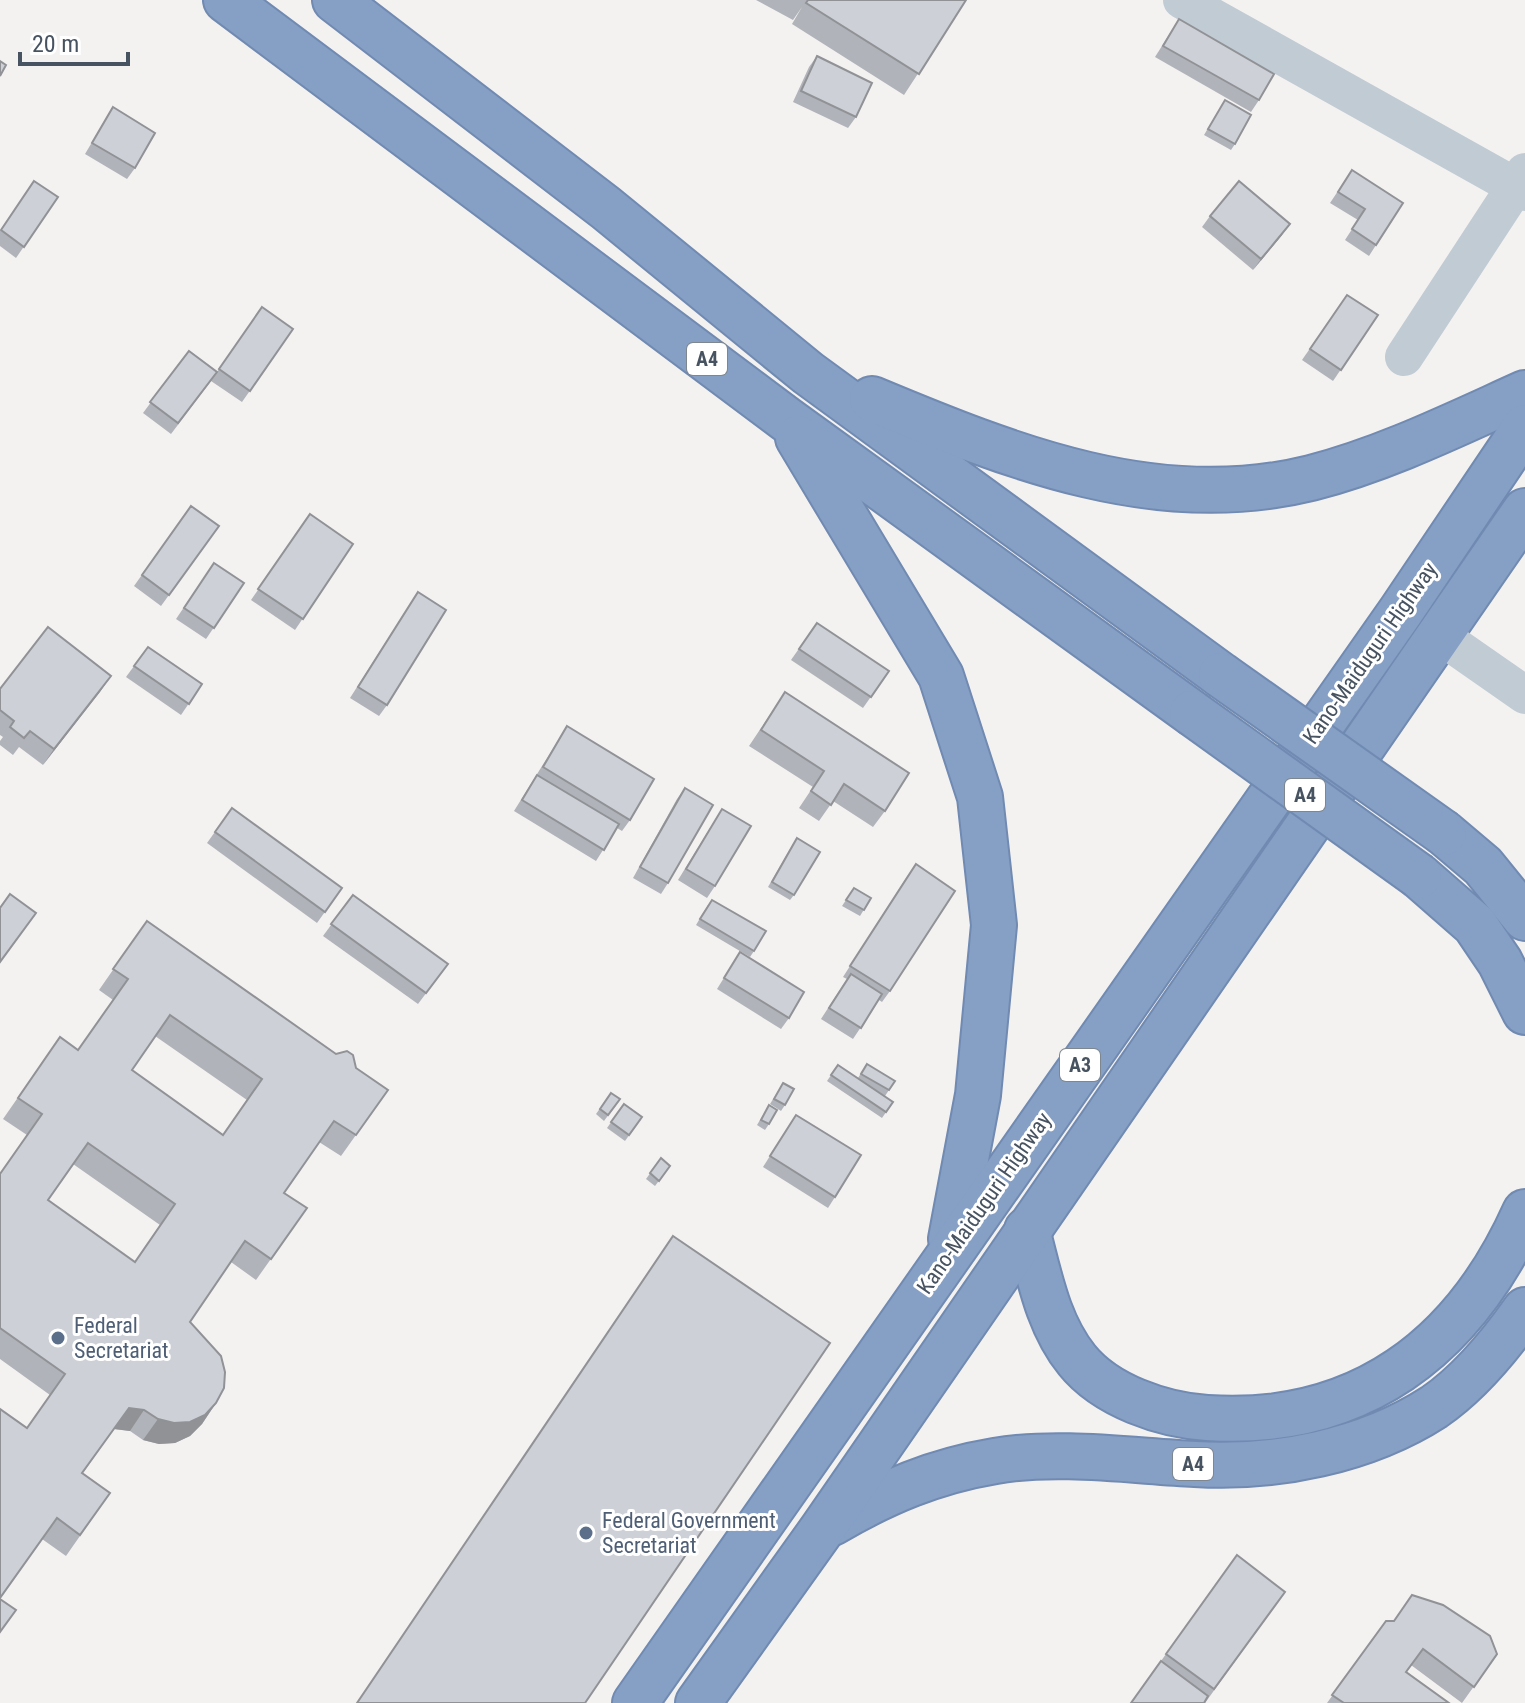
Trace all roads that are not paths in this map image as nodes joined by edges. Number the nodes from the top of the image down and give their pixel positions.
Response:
1 (226, 0) edge
2 (335, 0) edge
3 (1182, 0) edge
4 (1522, 183) edge
5 (1404, 357) dead end
6 (808, 373) junction
7 (1525, 393) edge
8 (786, 419) junction
9 (1525, 427) edge
10 (1525, 511) edge
11 (1439, 635) junction
12 (1525, 695) edge
13 (1525, 918) edge
14 (1525, 1012) edge
15 (1525, 1212) edge
16 (1027, 1230) junction
17 (949, 1251) junction
18 (1525, 1310) edge
19 (823, 1528) junction
20 (635, 1703) edge
21 (698, 1703) edge

1 - 8 highway, A4
2 - 6 highway, A4
3 - 4 street
4 - 5 street
6 - 7 highway
6 - 13 highway, A4, bridge
8 - 14 highway, A4, bridge
8 - 17 highway
9 - 17 highway, Kano-Maiduguri Highway / A3
10 - 11 highway, Kano-Maiduguri Highway / A3
11 - 12 street
11 - 16 highway, Kano-Maiduguri Highway / A3
15 - 16 highway, A4
16 - 19 highway, Kano-Maiduguri Highway / A3
17 - 20 highway, Kano-Maiduguri Highway / A3
18 - 19 highway, A4
19 - 21 highway, Kano-Maiduguri Highway / A3

